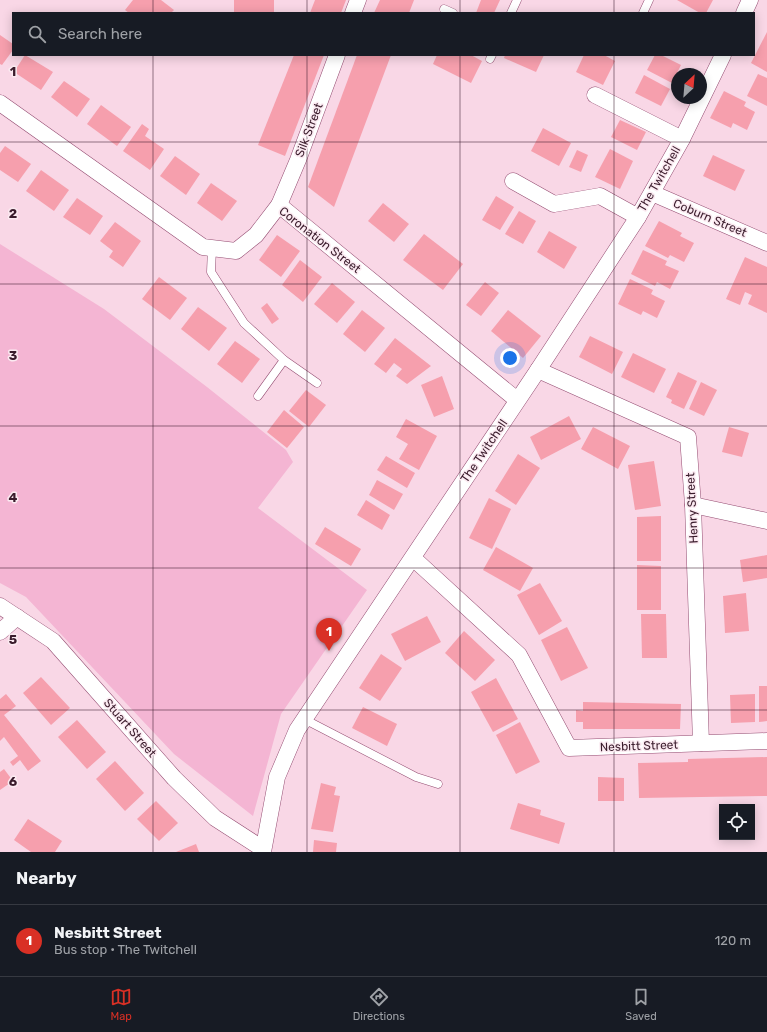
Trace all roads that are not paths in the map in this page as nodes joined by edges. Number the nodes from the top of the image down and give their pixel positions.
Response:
1 (358, 0) edge
2 (517, 0) edge
3 (649, 0) edge
4 (750, 0) edge
5 (444, 9) dead end
6 (353, 12) edge
7 (451, 12) edge
8 (511, 12) edge
9 (643, 12) edge
10 (744, 12) edge
11 (337, 56) edge
12 (723, 56) edge
13 (594, 95) dead end
14 (0, 103) edge
15 (682, 139) junction
16 (513, 181) dead end
17 (652, 193) junction
18 (279, 205) junction
19 (638, 217) junction
20 (767, 243) edge
21 (212, 248) junction
22 (284, 360) junction
23 (538, 370) junction
24 (317, 383) dead end
25 (258, 396) dead end
26 (517, 400) junction
27 (693, 505) junction
28 (767, 521) edge
29 (413, 558) junction
30 (0, 606) edge
31 (16, 617) junction
32 (0, 632) edge
33 (304, 719) junction
34 (767, 741) edge
35 (700, 743) junction
36 (438, 784) dead end
37 (263, 850) edge

1 - 6 street
2 - 8 lane
3 - 9 lane
4 - 10 street
5 - 7 lane
11 - 18 street, Silk Street
12 - 15 street, The Twitchell
13 - 15 street
14 - 21 street, Coronation Street
15 - 17 street, The Twitchell
16 - 19 street
17 - 19 street, The Twitchell
17 - 20 street, Coburn Street
18 - 21 street, Coronation Street
18 - 26 street, Coronation Street
19 - 23 street, The Twitchell
21 - 22 lane
22 - 24 lane
22 - 25 lane
23 - 26 street, The Twitchell
23 - 27 street, Henry Street
26 - 29 street, The Twitchell
27 - 28 street
27 - 35 street, Henry Street
29 - 33 street, The Twitchell
29 - 35 street, Nesbitt Street
30 - 31 street, Stuart Street
31 - 32 street
31 - 37 street, Stuart Street
33 - 36 lane
33 - 37 street, The Twitchell
34 - 35 street, Nesbitt Street

